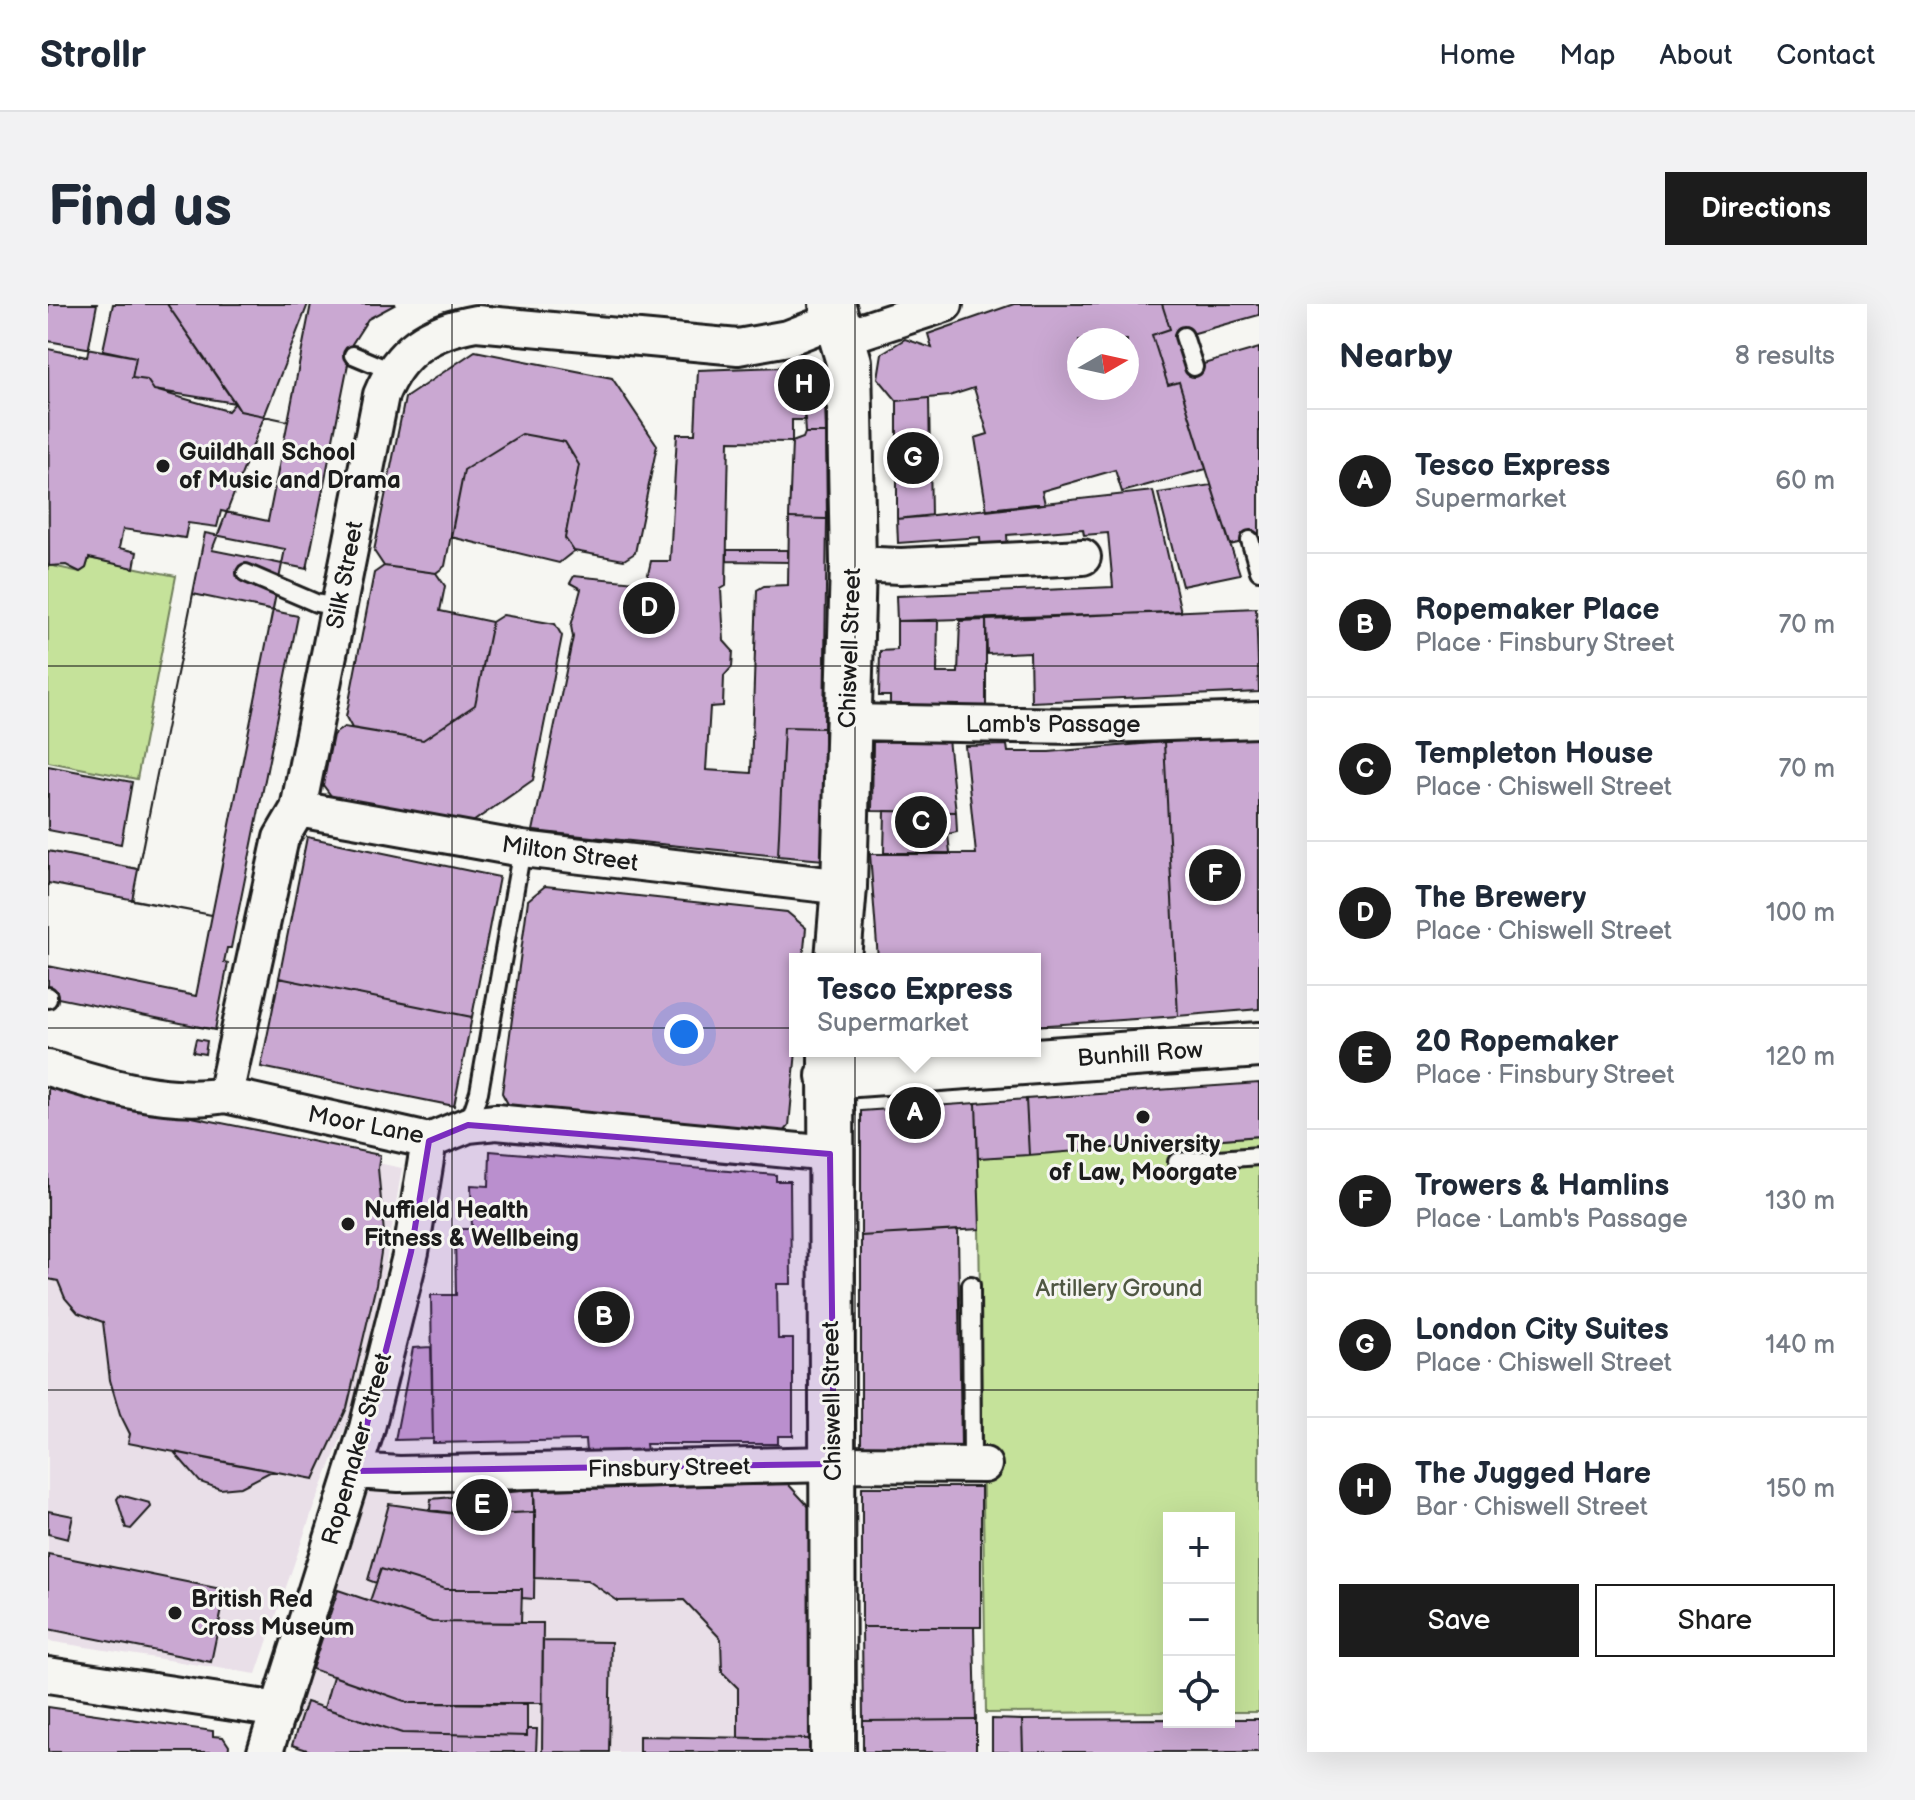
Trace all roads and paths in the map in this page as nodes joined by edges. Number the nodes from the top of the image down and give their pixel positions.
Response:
1 (945, 304) edge
2 (501, 314) edge
3 (838, 319) edge
4 (1184, 336) dead end
5 (353, 355) dead end
6 (1194, 367) dead end
7 (391, 371) junction
8 (1250, 540) dead end
9 (1083, 557) dead end
10 (853, 564) junction
11 (1259, 571) edge
12 (246, 573) dead end
13 (338, 607) junction
14 (1259, 720) edge
15 (847, 722) junction
16 (298, 809) junction
17 (522, 849) junction
18 (844, 887) junction
19 (838, 953) edge
20 (1259, 1045) edge
21 (1041, 1055) edge
22 (988, 1057) edge
23 (830, 1064) edge
24 (48, 1068) edge
25 (225, 1095) junction
26 (468, 1125) junction
27 (429, 1141) junction
28 (830, 1154) junction
29 (1259, 1156) edge
30 (1177, 1162) dead end
31 (971, 1285) dead end
32 (834, 1464) junction
33 (983, 1465) joint
34 (355, 1471) junction
35 (48, 1675) edge
36 (272, 1731) edge
37 (833, 1752) edge

1 - 3 street, Silk Street
2 - 3 street, Silk Street
2 - 7 street, Silk Street
3 - 10 main road, Chiswell Street
4 - 6 lane
5 - 7 lane
7 - 13 street, Silk Street
8 - 11 lane
9 - 10 street
10 - 15 main road, Chiswell Street
12 - 13 lane
13 - 16 street, Silk Street
14 - 15 street, Lamb's Passage
15 - 18 main road, Chiswell Street
16 - 17 street, Milton Street
16 - 25 street, Silk Street
17 - 18 street, Milton Street
17 - 26 lane
18 - 19 main road, Chiswell Street
20 - 21 main road, Bunhill Row
22 - 23 main road, Bunhill Row
23 - 28 main road, Chiswell Street
24 - 25 street, Moor Lane
25 - 27 street, Moor Lane
26 - 27 street, Moor Lane
26 - 28 street, Moor Lane
27 - 34 street, Ropemaker Street
28 - 32 main road, Chiswell Street
29 - 30 lane
31 - 33 lane
32 - 33 street, Finsbury Street
32 - 34 street, Finsbury Street
32 - 37 main road, Chiswell Street
34 - 36 street, Ropemaker Street
35 - 36 street

